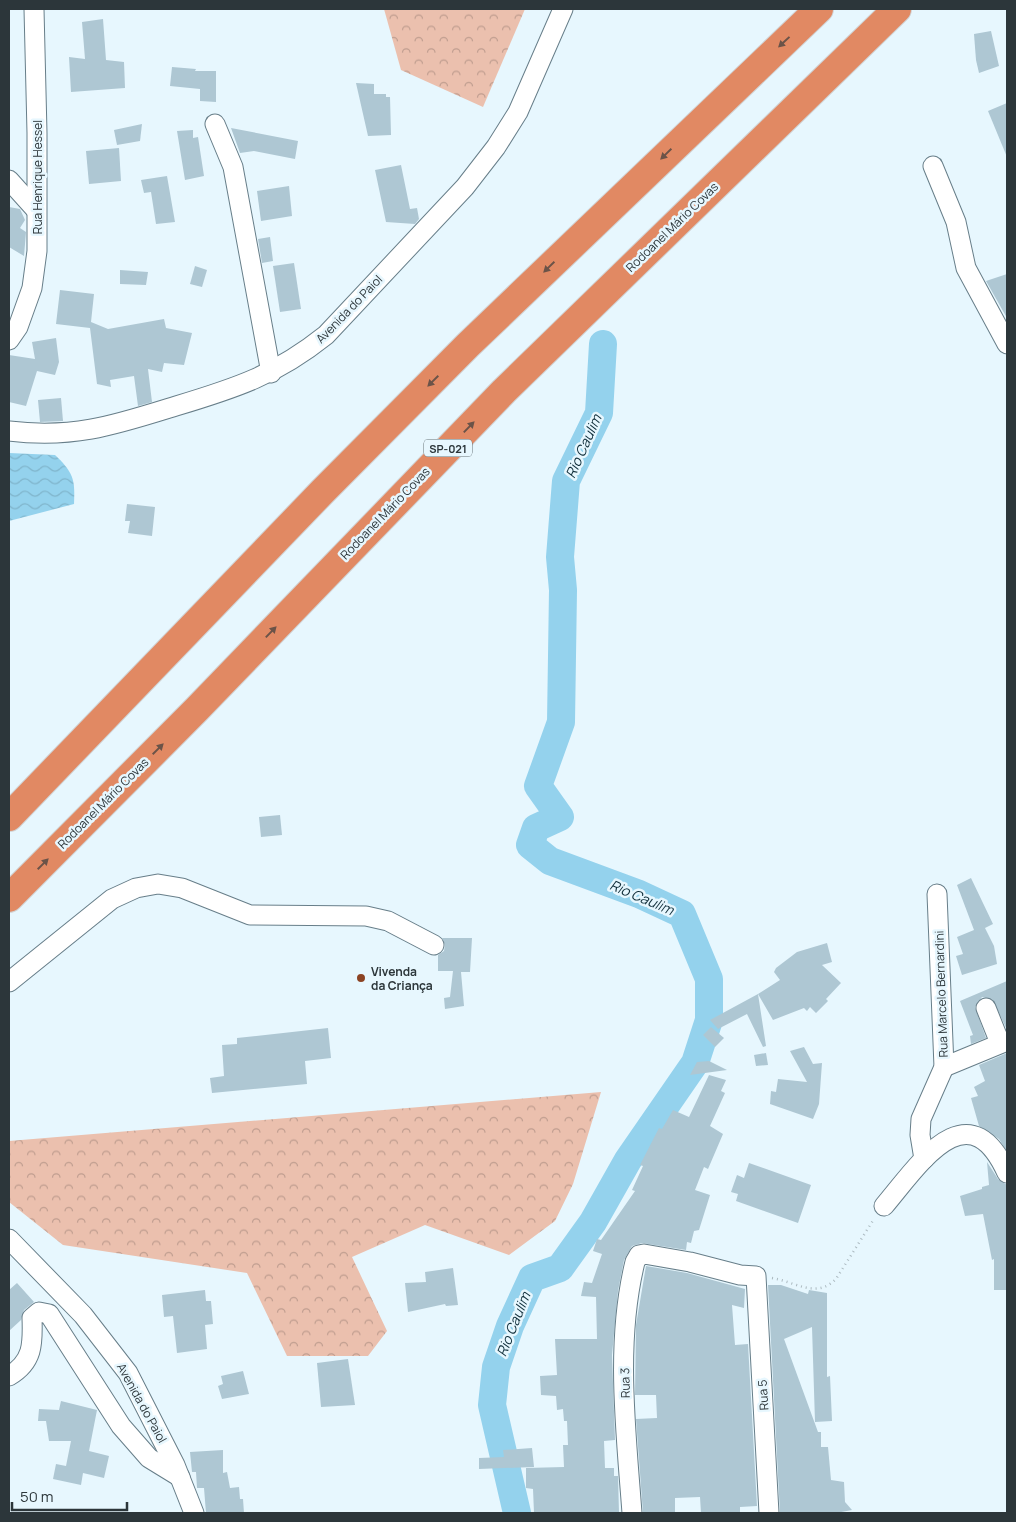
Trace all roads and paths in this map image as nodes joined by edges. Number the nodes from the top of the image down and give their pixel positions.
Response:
1 (34, 9) edge
2 (563, 9) edge
3 (819, 9) edge
4 (897, 9) edge
5 (215, 124) dead end
6 (933, 166) dead end
7 (9, 180) edge
8 (36, 210) junction
9 (9, 340) edge
10 (1007, 344) edge
11 (271, 373) junction
12 (9, 432) edge
13 (9, 817) edge
14 (937, 894) dead end
15 (9, 898) edge
16 (434, 945) dead end
17 (15, 977) edge
18 (986, 1008) dead end
19 (1004, 1042) edge
20 (944, 1067) junction
21 (924, 1159) junction
22 (1007, 1173) edge
23 (884, 1206) joint
24 (9, 1239) edge
25 (756, 1276) junction
26 (9, 1376) edge
27 (180, 1477) junction
28 (194, 1513) edge
29 (632, 1513) edge
30 (769, 1513) edge

1 - 8 street, Rua Henrique Hessel
2 - 11 street, Avenida do Paiol
3 -> 13 highway
15 -> 4 highway, Rodoanel Mário Covas / SP-021
5 - 11 street
6 - 10 street
7 - 8 street
8 - 9 street, Rua Henrique Hessel
11 - 12 street, Avenida do Paiol
14 - 20 street, Rua Marcelo Bernardini
16 - 17 street
18 - 19 street
19 - 20 street
20 - 21 street, Rua Marcelo Bernardini
21 - 22 street
21 - 23 street
23 - 25 path
24 - 27 street, Avenida do Paiol
25 - 29 street, Rua 3
25 - 30 street, Rua 5
26 - 27 street
27 - 28 street, Avenida do Paiol

